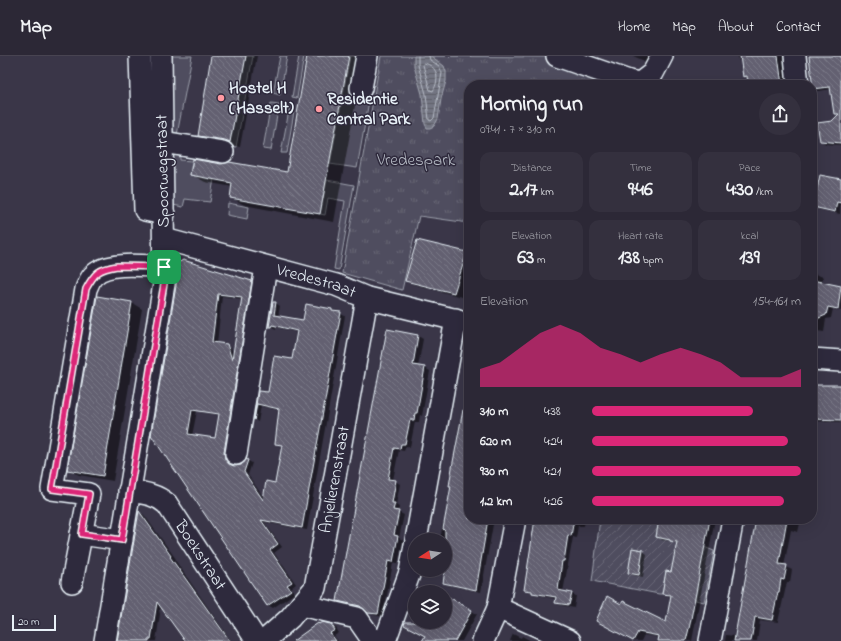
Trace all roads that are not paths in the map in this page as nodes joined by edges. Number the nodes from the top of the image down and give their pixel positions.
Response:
1 (140, 56) edge
2 (161, 56) edge
3 (367, 56) edge
4 (557, 56) edge
5 (662, 56) edge
6 (795, 56) edge
7 (627, 80) edge
8 (644, 80) edge
9 (797, 80) edge
10 (361, 88) dead end
11 (163, 142) junction
12 (223, 152) dead end
13 (164, 214) junction
14 (164, 240) junction
15 (164, 267) junction
16 (266, 267) junction
17 (367, 298) junction
18 (462, 321) edge
19 (817, 359) edge
20 (841, 361) edge
21 (236, 454) dead end
22 (129, 491) junction
23 (514, 524) edge
24 (731, 524) edge
25 (417, 533) edge
26 (82, 534) junction
27 (122, 540) junction
28 (408, 577) edge
29 (72, 582) dead end
30 (301, 605) junction
31 (498, 608) junction
32 (105, 641) edge
33 (257, 641) edge
34 (264, 641) edge
35 (373, 641) edge
36 (385, 641) edge
37 (483, 641) edge
38 (570, 641) edge
39 (710, 641) edge

1 - 13 street
2 - 11 street, Spoorwegstraat
3 - 10 street
4 - 7 street
5 - 8 street
6 - 9 street
11 - 12 street
11 - 13 street, Spoorwegstraat
13 - 14 street, Spoorwegstraat
14 - 15 street, Spoorwegstraat
14 - 16 street, Vredestraat
15 - 22 street, Spoorwegstraat
15 - 26 street
16 - 17 street, Vredestraat
16 - 21 street
17 - 18 street, Vredestraat
17 - 30 street, Anjelierenstraat
18 - 25 street
19 - 20 street
22 - 27 street, Spoorwegstraat
22 - 33 street, Boekstraat
23 - 31 street
24 - 39 street
26 - 27 street
26 - 29 street
27 - 32 street, Spoorwegstraat
28 - 36 street
30 - 34 street, Anjelierenstraat
30 - 35 street
31 - 37 street
31 - 38 street

